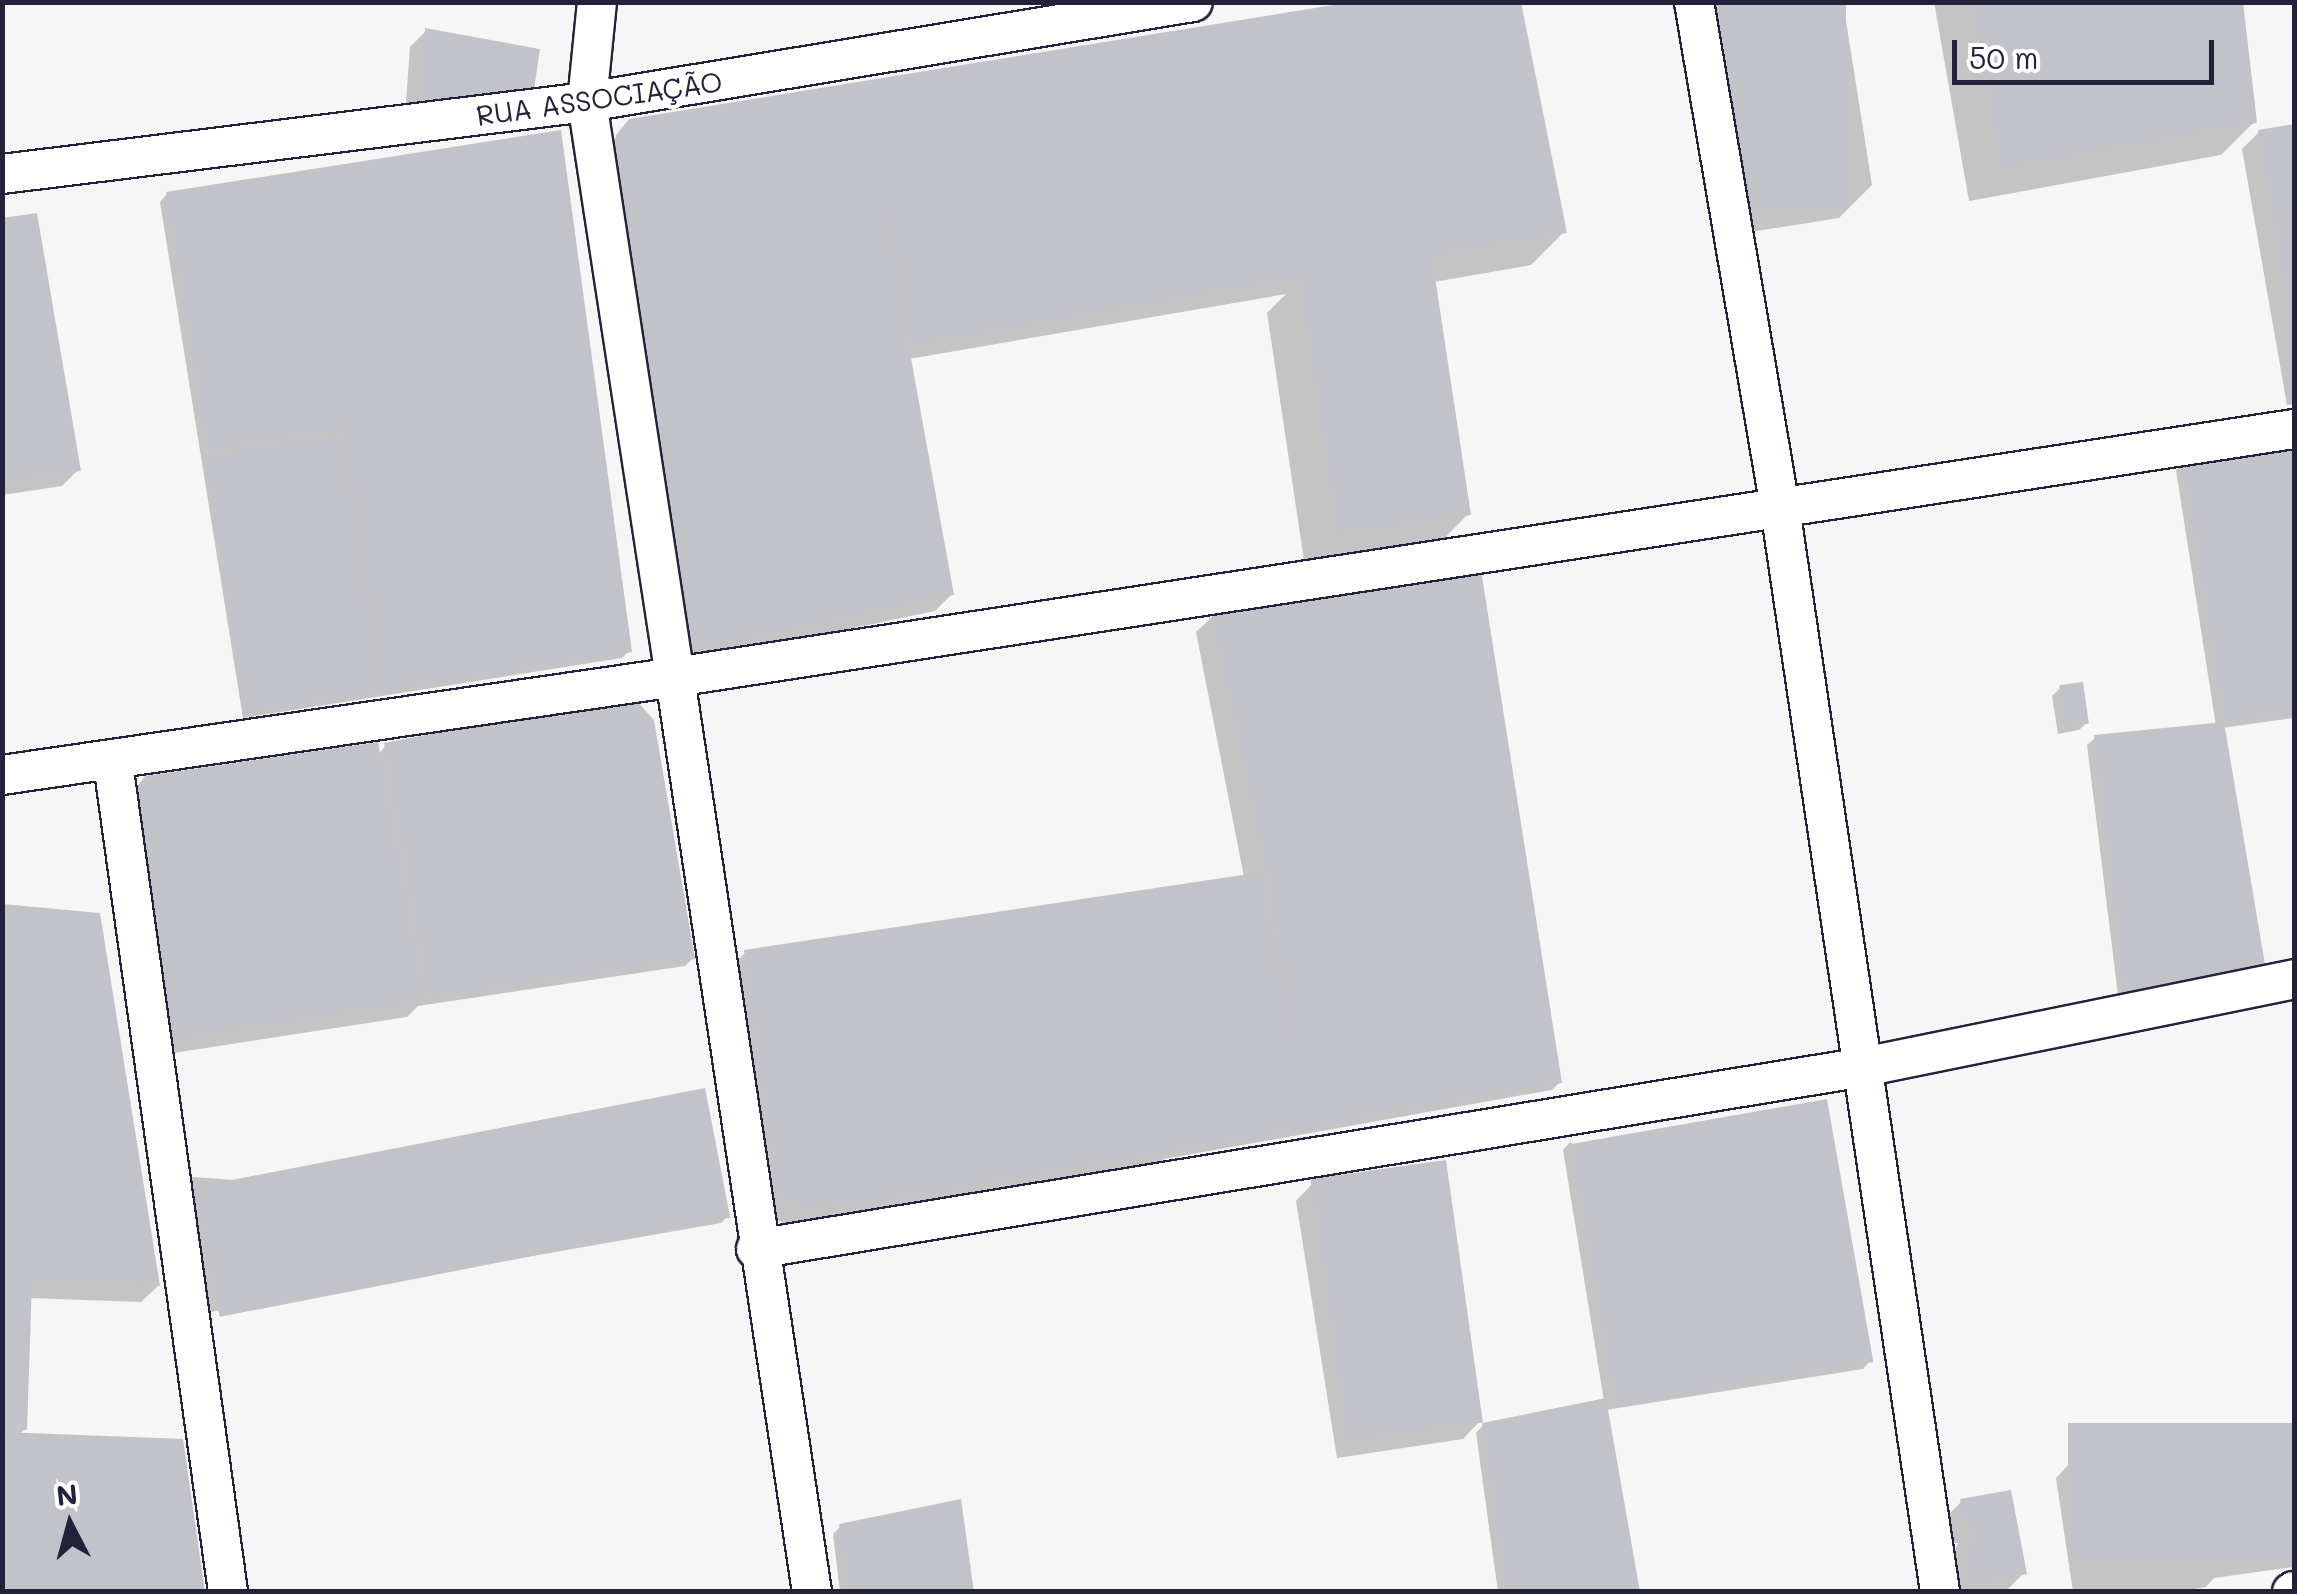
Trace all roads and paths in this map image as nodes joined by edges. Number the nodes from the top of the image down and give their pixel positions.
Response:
1 (598, 2) edge
2 (1192, 2) edge
3 (1694, 2) edge
4 (1076, 12) edge
5 (587, 102) junction
6 (2, 174) edge
7 (2294, 429) edge
8 (1780, 508) junction
9 (676, 676) junction
10 (113, 763) junction
11 (2, 775) edge
12 (2294, 979) edge
13 (1858, 1068) junction
14 (756, 1248) junction
15 (228, 1592) edge
16 (812, 1592) edge
17 (1940, 1592) edge

1 - 5 street
2 - 4 street, RUA ASSOCIAÇÃO
3 - 8 street
4 - 5 street, RUA ASSOCIAÇÃO
5 - 6 street, RUA ASSOCIAÇÃO
5 - 9 street
7 - 8 street
8 - 9 street
8 - 13 street
9 - 10 street
9 - 14 street
10 - 11 street
10 - 15 street
12 - 13 street
13 - 14 street
13 - 17 street
14 - 16 street

